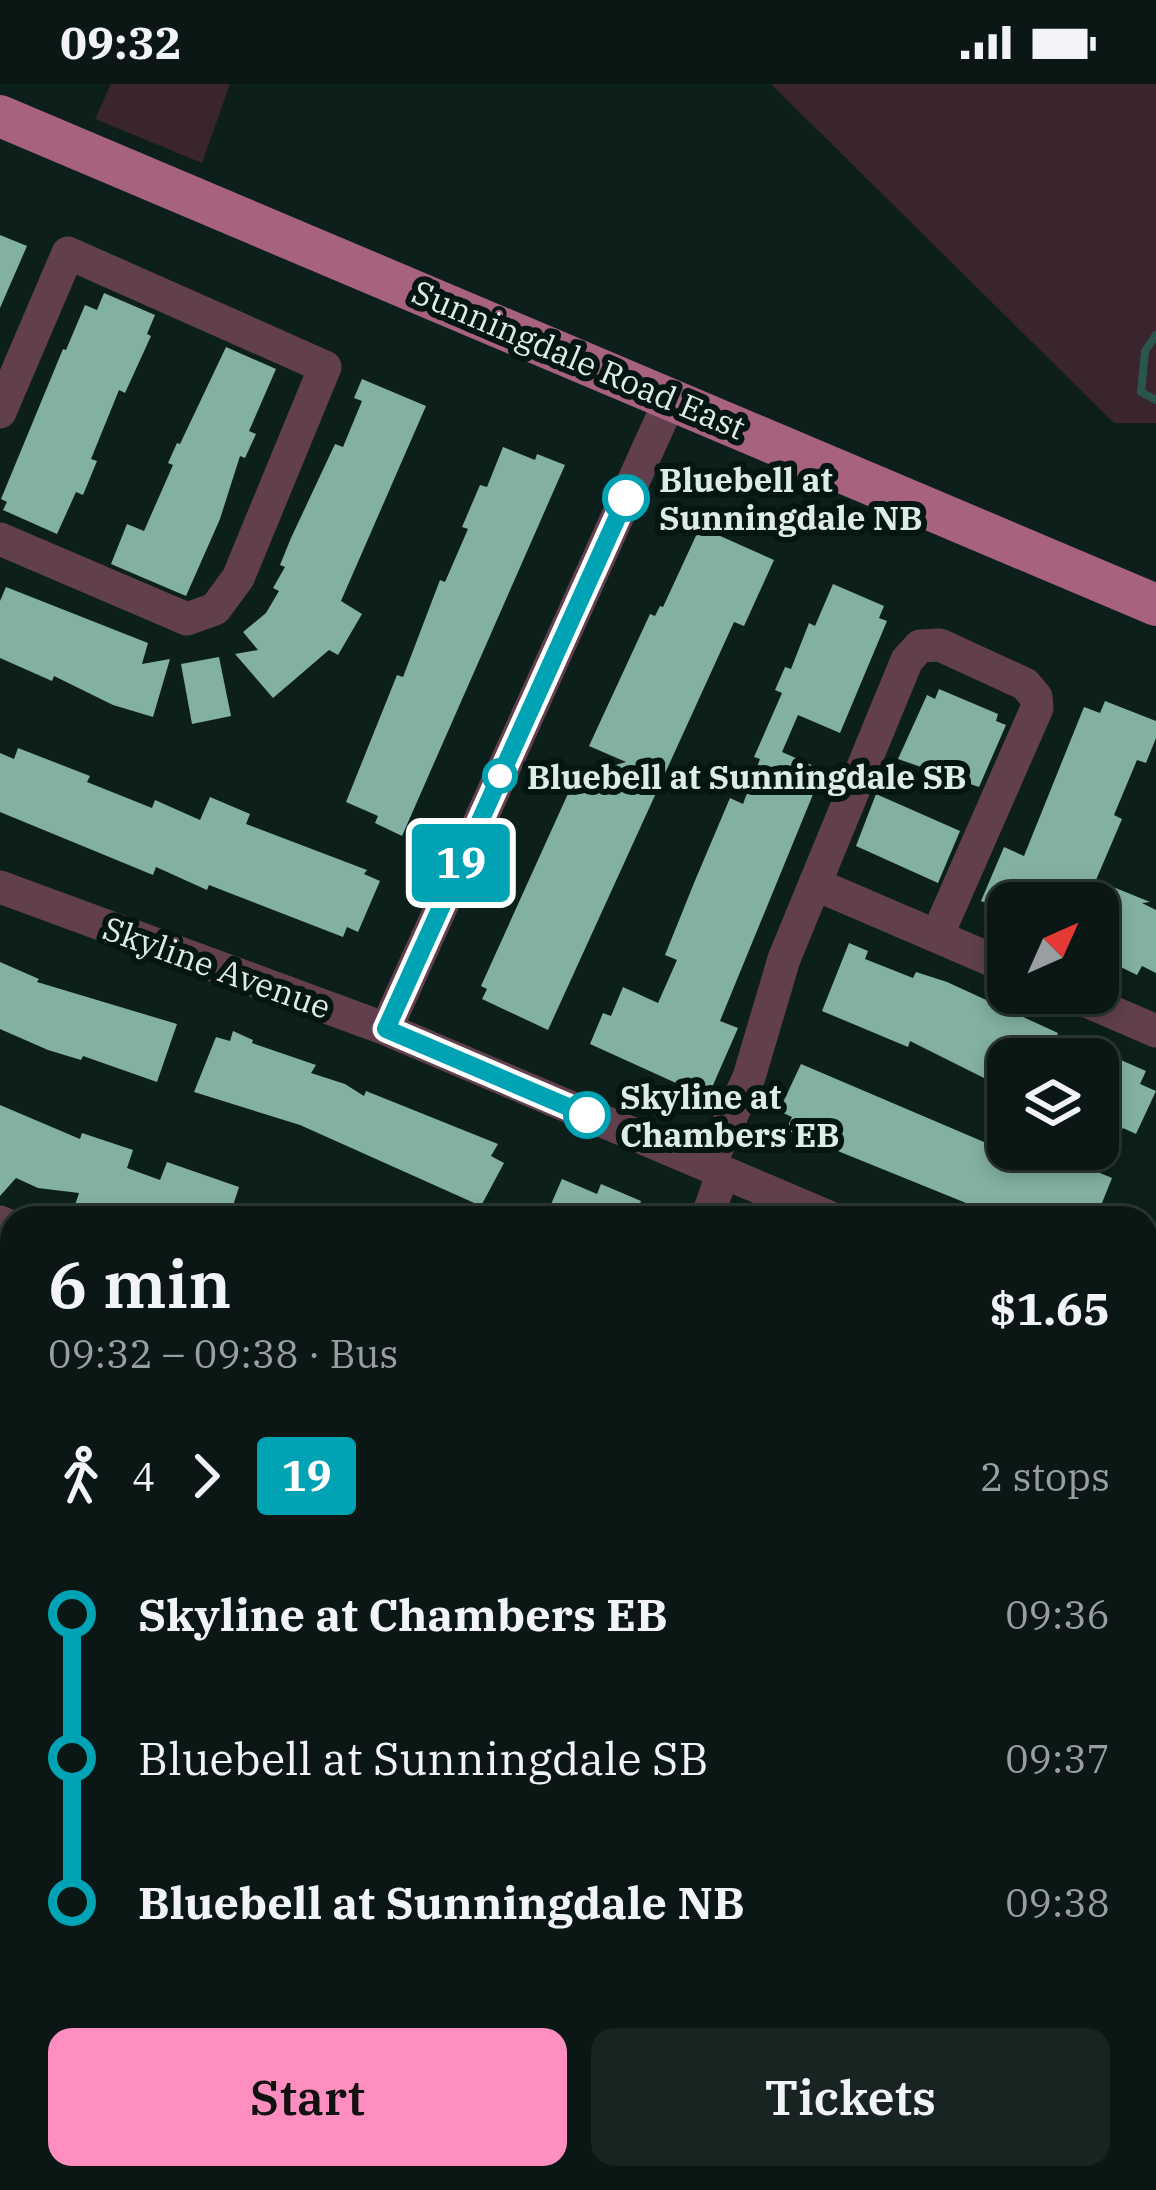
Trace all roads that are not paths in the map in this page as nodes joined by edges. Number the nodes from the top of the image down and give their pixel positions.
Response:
1 (0, 116) edge
2 (671, 398) junction
3 (0, 412) edge
4 (0, 539) edge
5 (1156, 604) edge
6 (815, 884) junction
7 (0, 887) edge
8 (937, 936) junction
9 (987, 958) edge
10 (1117, 1014) edge
11 (386, 1029) junction
12 (1156, 1031) edge
13 (716, 1169) junction
14 (709, 1206) edge
15 (802, 1206) edge

1 - 2 main road, Sunningdale Road East
2 - 5 main road, Sunningdale Road East
2 - 11 street
3 - 4 street
6 - 8 street
6 - 8 street
6 - 13 street
7 - 11 street, Skyline Avenue
8 - 9 street
10 - 12 street
11 - 13 street, Skyline Avenue
13 - 14 street
13 - 15 street, Skyline Avenue

